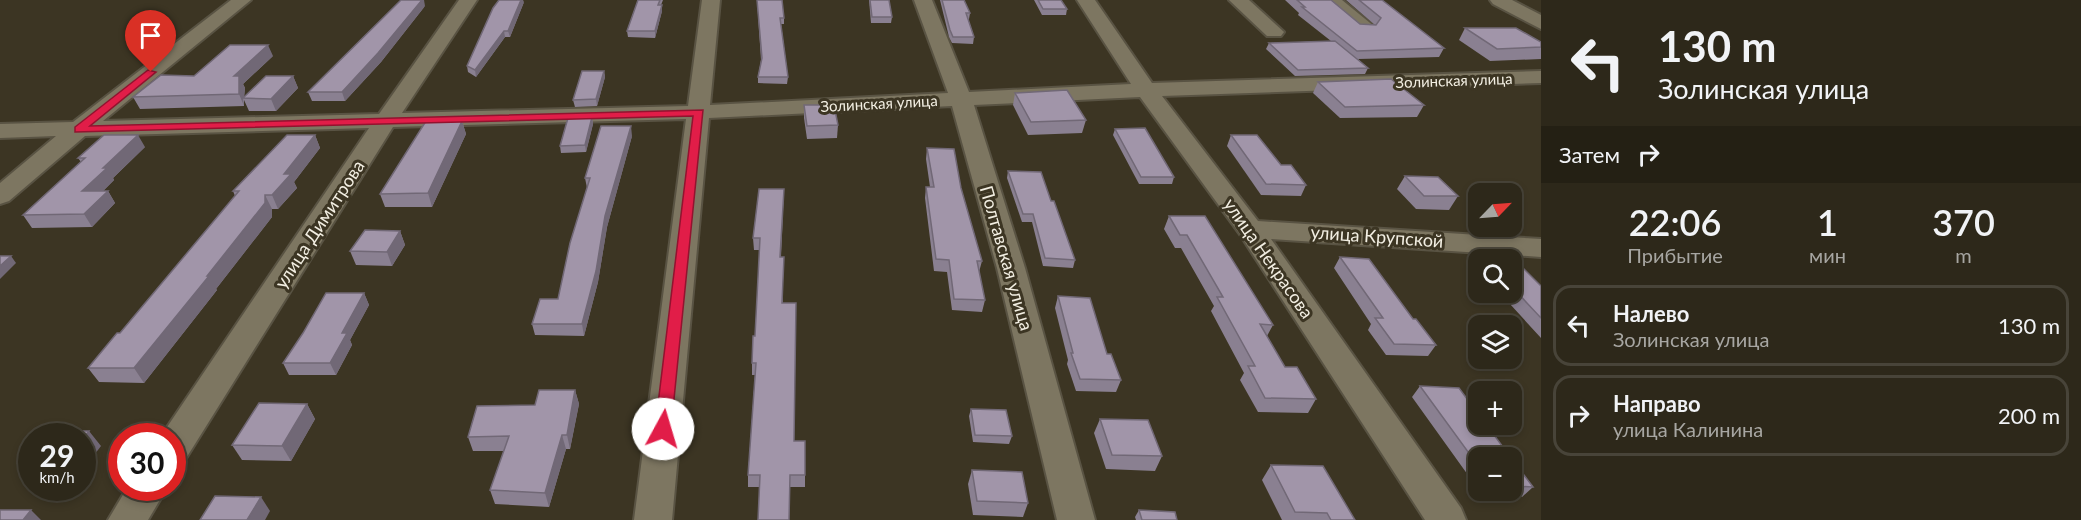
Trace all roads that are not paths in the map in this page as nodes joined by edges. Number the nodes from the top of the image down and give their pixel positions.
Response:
1 (242, 0) edge
2 (468, 0) edge
3 (711, 0) edge
4 (923, 0) edge
5 (1086, 0) edge
6 (1238, 0) edge
7 (1331, 0) edge
8 (1498, 0) edge
9 (1541, 23) edge
10 (1365, 27) edge
11 (1274, 32) dead end
12 (1541, 77) edge
13 (1146, 90) junction
14 (961, 99) junction
15 (699, 112) junction
16 (386, 121) junction
17 (79, 129) junction
18 (0, 131) edge
19 (0, 196) edge
20 (1250, 228) junction
21 (1536, 252) edge
22 (186, 428) edge
23 (140, 501) edge
24 (128, 520) edge
25 (653, 520) edge
26 (1076, 520) edge
27 (1447, 520) edge

1 - 17 street
2 - 16 street, улица Димитрова
3 - 15 street
4 - 14 street, Полтавская улица
5 - 13 street, улица Некрасова
6 - 11 street
7 - 10 street
8 - 9 street
12 - 13 street, Золинская улица
13 - 14 street, Золинская улица
13 - 20 street, улица Некрасова
14 - 15 street, Золинская улица
14 - 26 street, Полтавская улица
15 - 16 street, Золинская улица
15 - 25 street
16 - 17 street, Золинская улица
16 - 22 street, улица Димитрова
17 - 18 street, Золинская улица
17 - 19 street
20 - 21 street, улица Крупской
20 - 27 street, улица Некрасова
23 - 24 street

